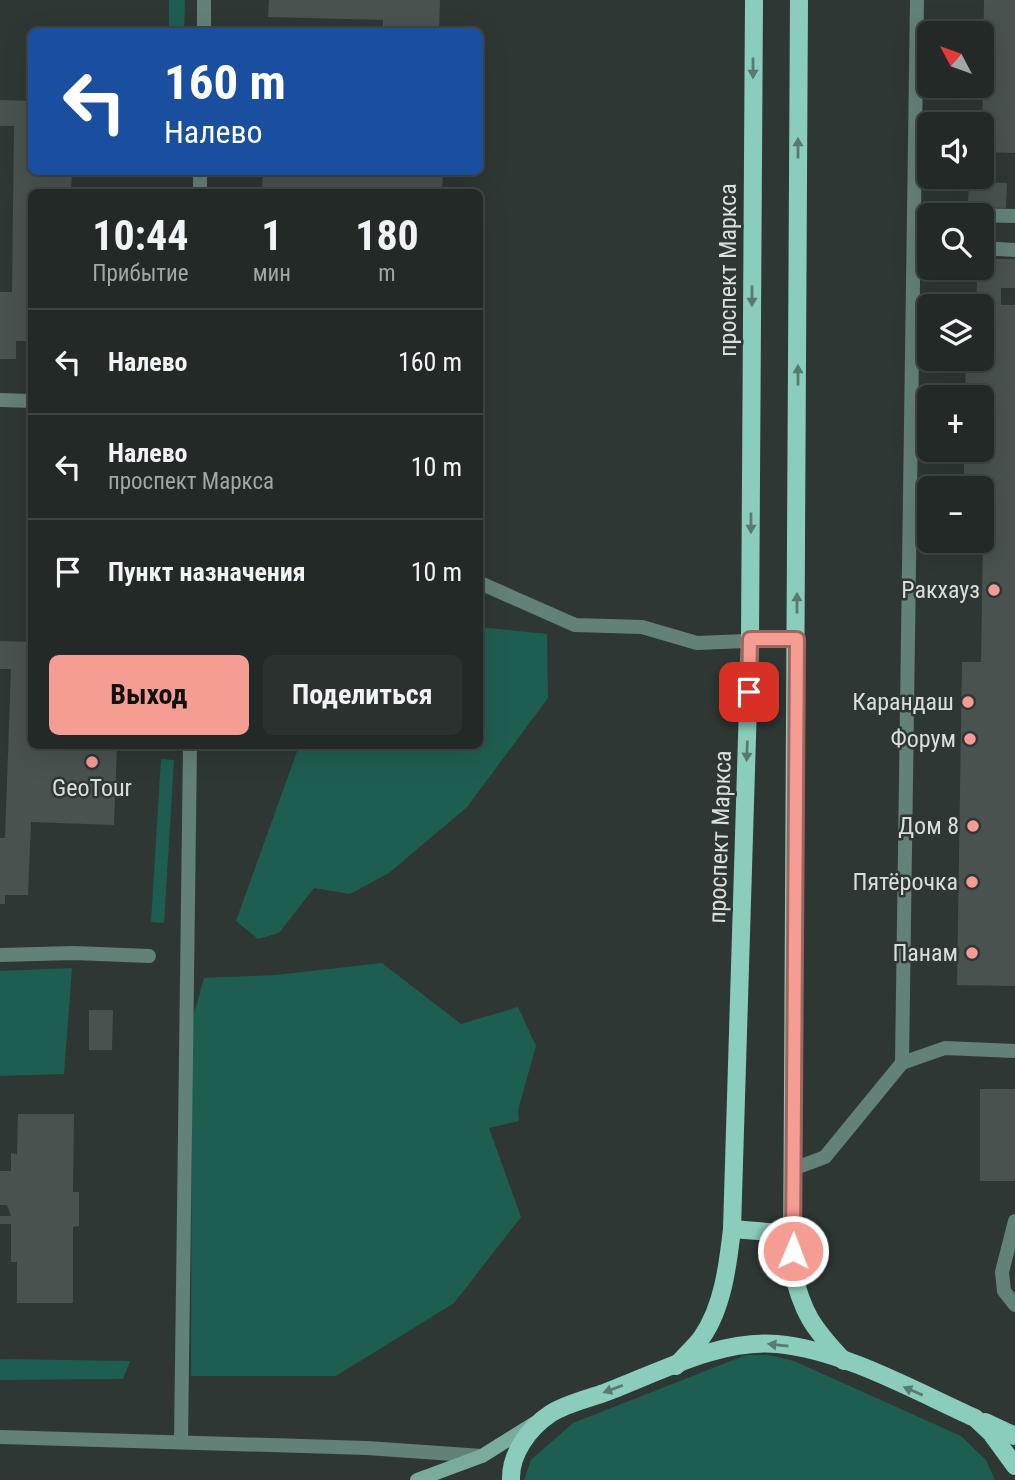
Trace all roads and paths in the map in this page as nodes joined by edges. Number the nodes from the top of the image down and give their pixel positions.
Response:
1 (204, 0) edge
2 (754, 0) edge
3 (799, 0) edge
4 (917, 0) edge
5 (204, 28) edge
6 (921, 203) edge
7 (994, 216) edge
8 (1015, 216) edge
9 (994, 249) edge
10 (1015, 250) edge
11 (921, 280) edge
12 (0, 400) edge
13 (28, 401) edge
14 (483, 584) edge
15 (750, 639) junction
16 (797, 639) junction
17 (190, 749) edge
18 (0, 955) edge
19 (149, 956) dead end
20 (1015, 1051) edge
21 (902, 1063) junction
22 (793, 1169) junction
23 (1015, 1220) edge
24 (732, 1229) junction
25 (794, 1234) junction
26 (1015, 1305) edge
27 (844, 1361) junction
28 (676, 1366) junction
29 (551, 1413) junction
30 (975, 1418) junction
31 (1015, 1436) edge
32 (0, 1437) edge
33 (181, 1442) junction
34 (482, 1456) junction
35 (1015, 1466) edge
36 (417, 1480) edge
37 (511, 1480) edge

1 - 5 lane
2 -> 15 main road, проспект Маркса
16 -> 3 main road
4 - 6 lane
7 - 8 lane
9 - 10 lane
11 - 21 lane
12 - 13 lane
14 - 15 lane
15 - 16 lane
15 -> 24 main road, проспект Маркса
16 - 22 main road
17 - 33 lane
18 - 19 lane
20 - 21 lane
21 - 22 lane
22 - 25 main road
23 - 26 lane
24 - 25 main road
24 - 28 main road, проспект Маркса
25 - 27 main road
27 -> 28 main road
30 -> 27 main road
28 -> 29 main road
29 - 34 main road
29 - 37 main road
30 - 31 main road
30 - 35 main road
32 - 33 lane
33 - 34 lane
34 - 36 main road

